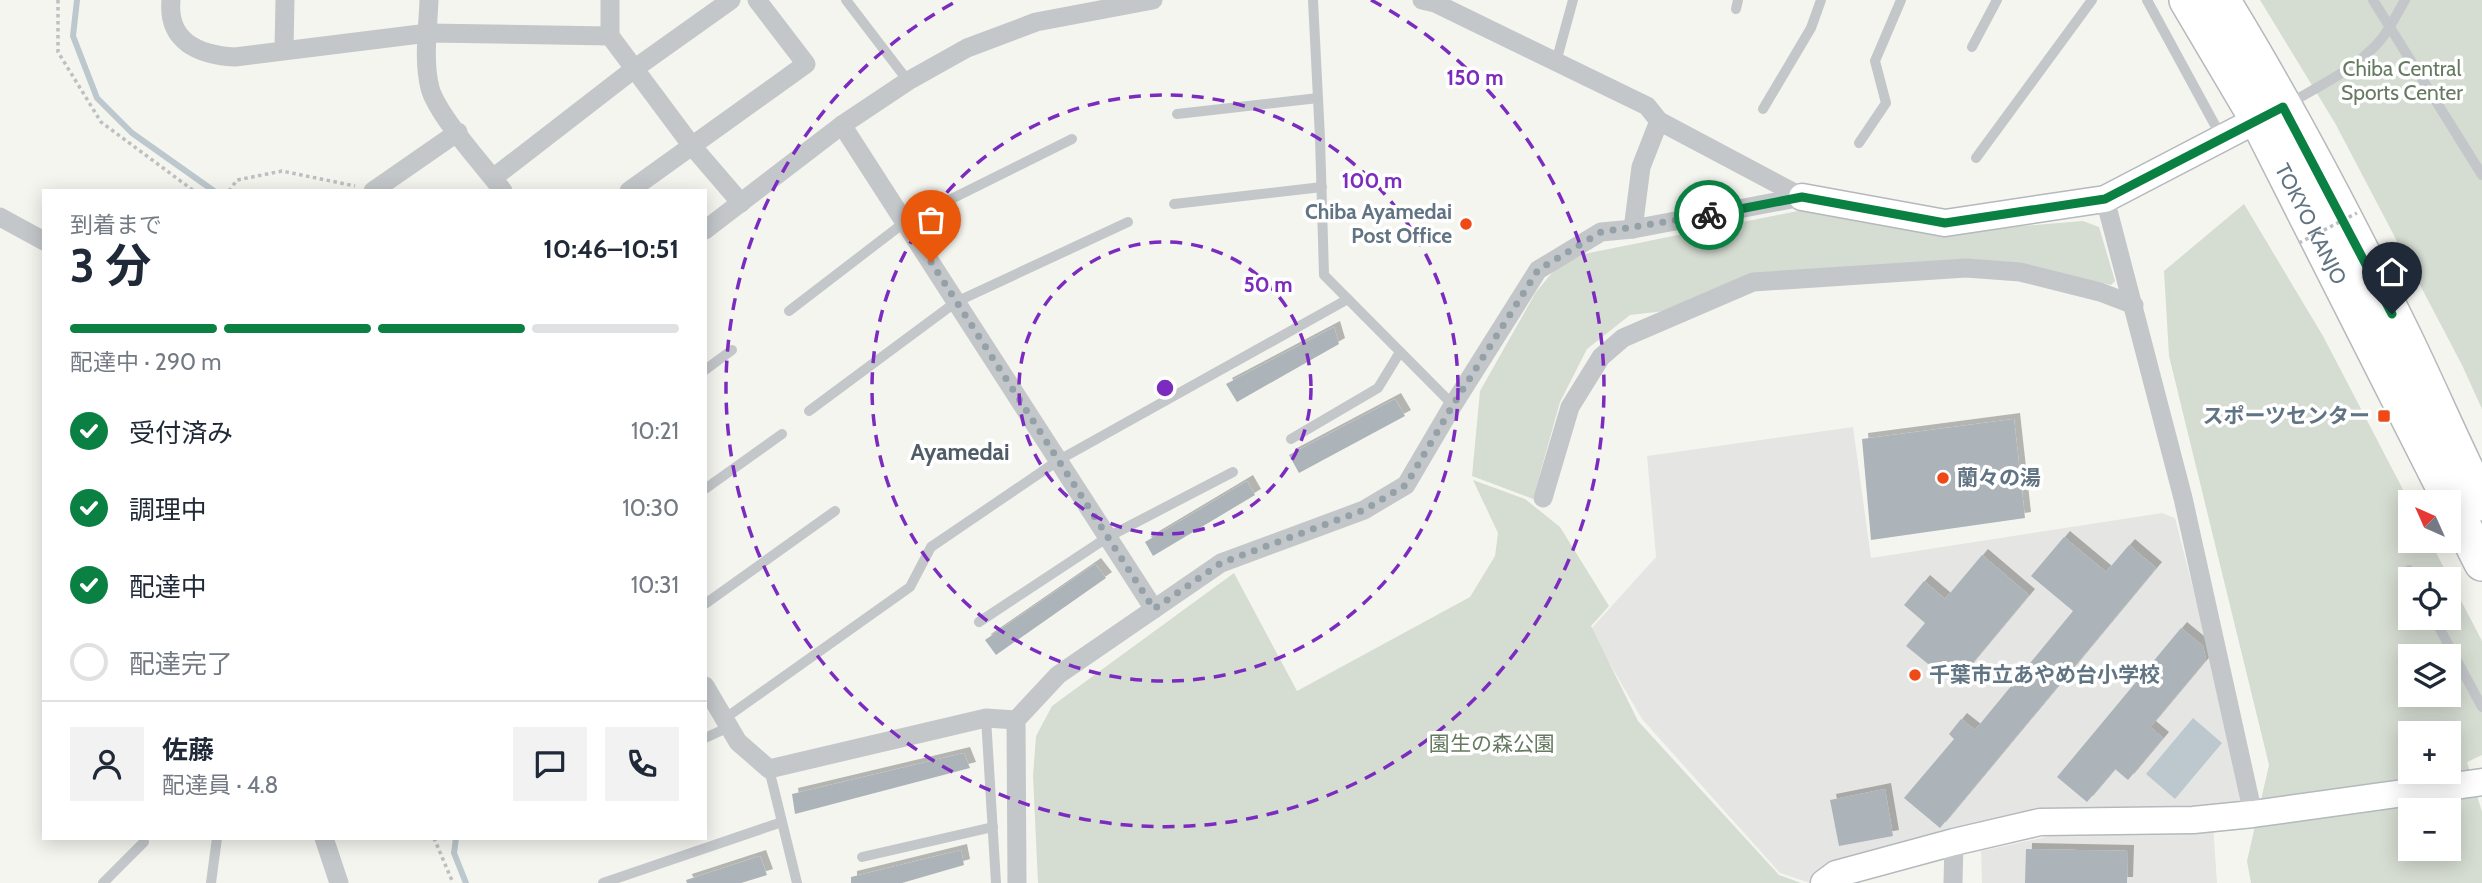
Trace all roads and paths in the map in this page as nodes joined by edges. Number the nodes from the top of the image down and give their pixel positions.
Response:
1 (58, 0) edge
2 (171, 0) edge
3 (285, 0) edge
4 (429, 0) edge
5 (610, 0) edge
6 (731, 0) edge
7 (757, 0) edge
8 (846, 0) edge
9 (1153, 0) edge
10 (1313, 0) edge
11 (1422, 0) edge
12 (1573, 0) edge
13 (1821, 0) edge
14 (1901, 0) edge
15 (1997, 0) edge
16 (2092, 0) edge
17 (2147, 0) edge
18 (2187, 0) edge
19 (2222, 0) edge
20 (2373, 0) edge
21 (2405, 0) edge
22 (2389, 28) junction
23 (428, 33) junction
24 (610, 36) junction
25 (1972, 47) dead end
26 (284, 49) junction
27 (1556, 62) junction
28 (634, 69) junction
29 (908, 81) junction
30 (1318, 98) junction
31 (1763, 109) dead end
32 (2271, 113) junction
33 (1177, 114) dead end
34 (1659, 121) junction
35 (842, 125) junction
36 (458, 132) junction
37 (2223, 138) junction
38 (1072, 139) dead end
39 (1858, 143) dead end
40 (692, 146) junction
41 (1976, 158) dead end
42 (2482, 174) edge
43 (498, 184) edge
44 (1322, 187) junction
45 (191, 189) edge
46 (230, 189) edge
47 (367, 189) edge
48 (373, 189) edge
49 (632, 189) edge
50 (1802, 197) junction
51 (2105, 199) junction
52 (741, 202) junction
53 (1174, 204) dead end
54 (2357, 213) dead end
55 (0, 217) edge
56 (905, 222) junction
57 (1128, 222) dead end
58 (707, 228) edge
59 (1633, 229) junction
60 (42, 240) edge
61 (2299, 243) dead end
62 (1348, 299) junction
63 (956, 302) junction
64 (2134, 305) junction
65 (789, 311) dead end
66 (732, 350) dead end
67 (1400, 352) junction
68 (707, 369) edge
69 (1453, 405) junction
70 (808, 411) dead end
71 (782, 434) dead end
72 (1291, 439) dead end
73 (1059, 460) junction
74 (1233, 472) dead end
75 (707, 488) edge
76 (1543, 498) dead end
77 (2482, 503) edge
78 (835, 511) dead end
79 (1108, 537) junction
80 (2482, 563) edge
81 (707, 603) edge
82 (1154, 609) junction
83 (979, 622) dead end
84 (2440, 630) edge
85 (707, 689) edge
86 (2482, 707) edge
87 (986, 718) junction
88 (1016, 720) junction
89 (727, 723) junction
90 (707, 737) edge
91 (769, 769) junction
92 (2482, 782) edge
93 (2253, 814) junction
94 (782, 822) junction
95 (993, 827) junction
96 (217, 840) edge
97 (325, 840) edge
98 (435, 840) edge
99 (144, 842) dead end
100 (1954, 842) junction
101 (862, 857) dead end
102 (103, 883) edge
103 (211, 883) edge
104 (339, 883) edge
105 (453, 883) edge
106 (603, 883) edge
107 (797, 883) edge
108 (996, 883) edge
109 (1017, 883) edge
110 (1824, 883) edge
111 (1953, 883) edge

1 - 45 path
2 - 26 street
3 - 26 street
4 - 23 street
5 - 24 street
6 - 28 street
7 - 40 street
8 - 29 lane
9 - 29 street
10 - 30 lane
11 - 27 street
12 - 27 lane
13 - 31 lane
14 - 39 lane
15 - 25 lane
16 - 41 lane
17 - 37 lane
18 - 32 highway, TOKYO KANJO
19 - 32 highway, TOKYO KANJO
20 - 22 lane
21 - 22 lane
22 - 32 lane
22 - 42 lane
23 - 24 street
23 - 26 street
23 - 36 street
24 - 28 street
27 - 34 street
28 - 40 street
28 - 43 street
29 - 35 street
30 - 33 lane
30 - 44 lane
32 - 37 street
32 - 77 highway, TOKYO KANJO
32 - 80 highway, TOKYO KANJO
34 - 50 street
34 - 59 street
35 - 52 street
35 - 56 street
36 - 43 street
36 - 48 street
37 - 51 street
38 - 56 lane
40 - 49 street
40 - 52 street
44 - 53 lane
44 - 62 lane
46 - 47 path
50 - 51 street
50 - 59 street
51 - 64 street
52 - 58 street
54 - 61 path, bridge
55 - 60 street
56 - 63 street
56 - 65 lane
57 - 63 lane
59 - 69 street
62 - 67 lane
62 - 73 lane
63 - 70 lane
63 - 73 street
64 - 76 street
64 - 93 street
66 - 68 lane
67 - 69 lane
67 - 72 lane
69 - 82 street
71 - 75 lane
73 - 79 street
73 - 89 lane
74 - 79 lane
78 - 81 lane
79 - 82 street
79 - 83 lane
82 - 88 street
84 - 86 lane
85 - 89 street
87 - 88 street
87 - 91 street
87 - 95 lane
88 - 109 street
89 - 90 lane
89 - 91 street
91 - 94 lane
92 - 93 street
93 - 100 street
94 - 106 lane
94 - 107 lane
95 - 101 lane
95 - 108 lane
96 - 103 lane
97 - 104 street
98 - 105 path
99 - 102 lane
100 - 110 street
100 - 111 street

